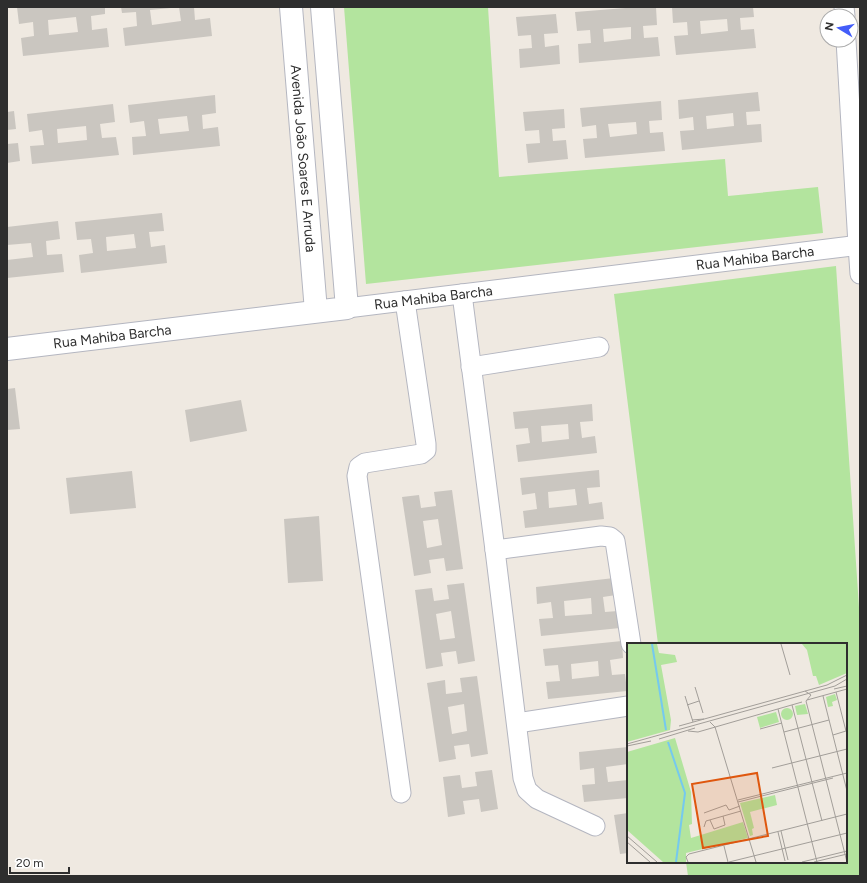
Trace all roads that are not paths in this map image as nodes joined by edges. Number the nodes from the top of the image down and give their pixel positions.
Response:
1 (291, 7) edge
2 (322, 7) edge
3 (847, 48) edge
4 (332, 127) junction
5 (301, 130) junction
6 (859, 245) edge
7 (860, 274) edge
8 (462, 294) junction
9 (404, 301) junction
10 (348, 308) junction
11 (316, 311) junction
12 (599, 347) dead end
13 (7, 349) edge
14 (471, 367) junction
15 (495, 550) junction
16 (631, 643) edge
17 (627, 706) edge
18 (517, 723) junction
19 (402, 793) dead end
20 (595, 826) dead end

1 - 5 street, Avenida João Soares E Arruda
2 - 4 street
3 - 6 street
4 - 5 street
4 - 10 street
5 - 11 street, Avenida João Soares E Arruda
6 - 7 street
6 - 8 street, Rua Mahiba Barcha
8 - 9 street, Rua Mahiba Barcha
8 - 14 street
9 - 10 street, Rua Mahiba Barcha
9 - 19 street
10 - 11 street, Rua Mahiba Barcha
11 - 13 street, Rua Mahiba Barcha
12 - 14 street
14 - 15 street
15 - 16 street
15 - 18 street
17 - 18 street
18 - 20 street

